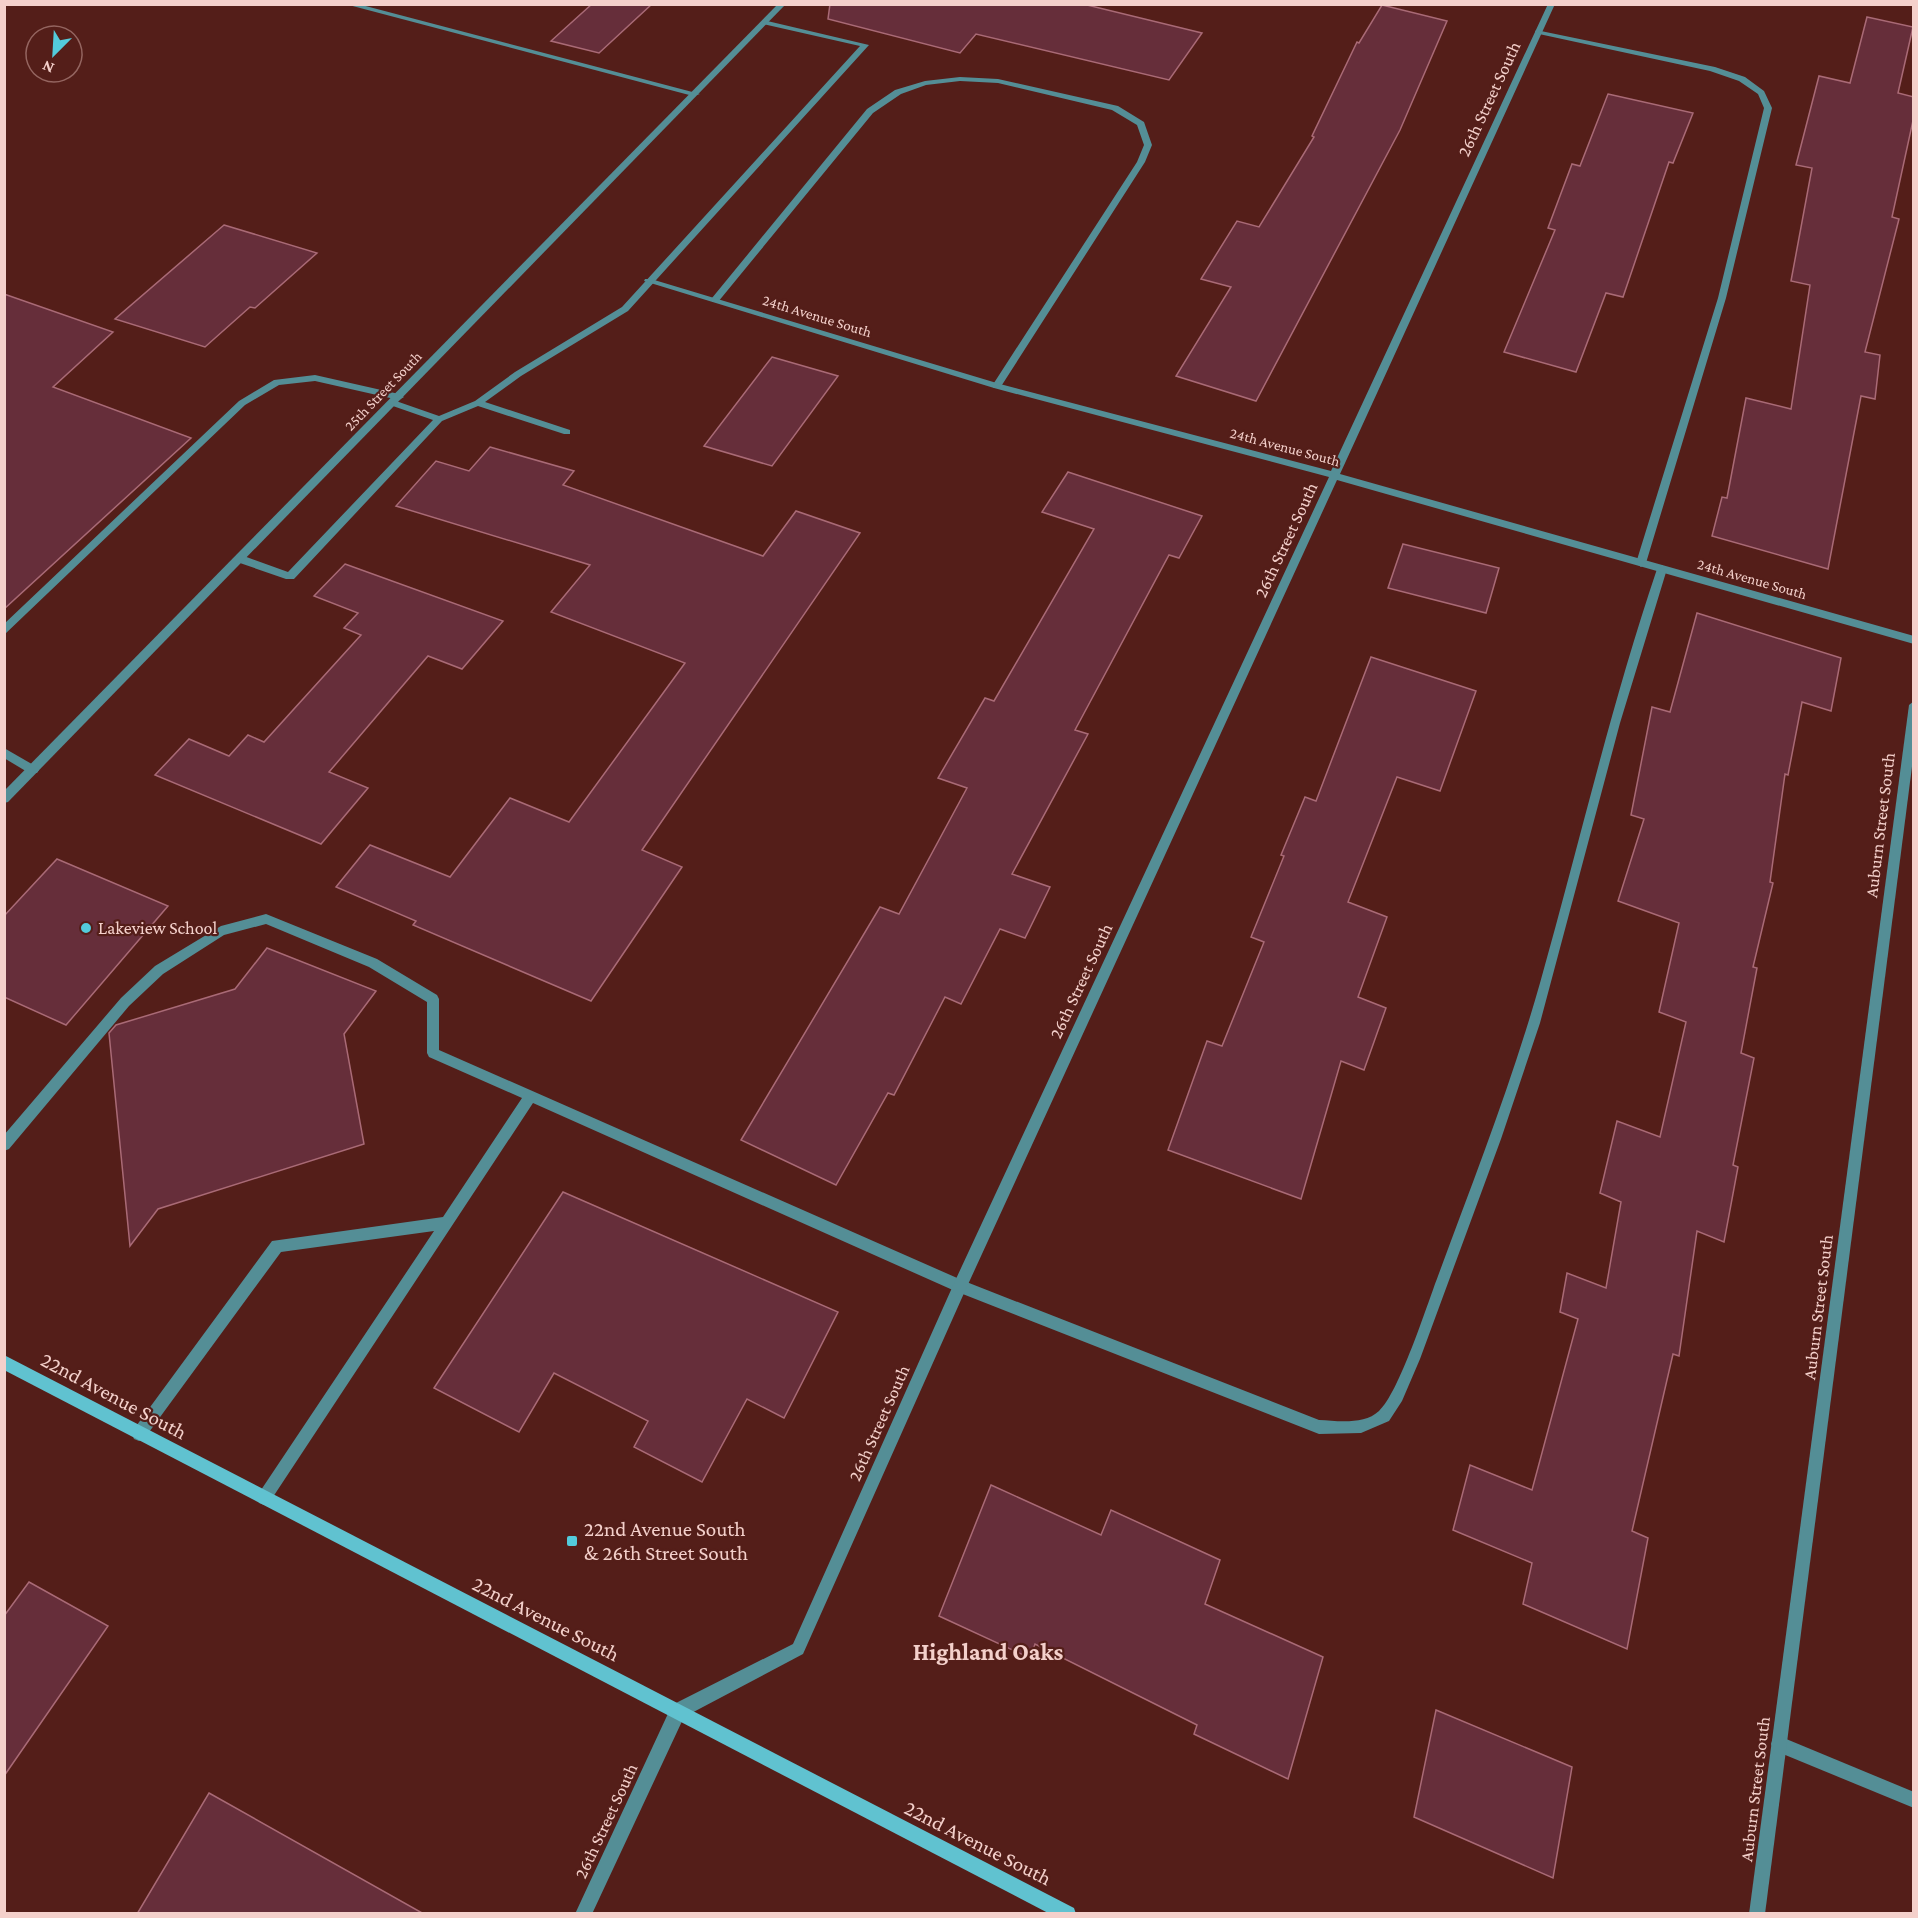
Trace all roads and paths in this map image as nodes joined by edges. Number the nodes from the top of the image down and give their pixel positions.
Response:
1 (348, 4) edge
2 (783, 4) edge
3 (1552, 4) edge
4 (766, 22) junction
5 (1539, 32) junction
6 (696, 94) junction
7 (648, 281) junction
8 (715, 300) junction
9 (997, 386) junction
10 (396, 400) junction
11 (478, 403) junction
12 (440, 418) junction
13 (567, 432) dead end
14 (1336, 476) junction
15 (241, 559) junction
16 (1641, 563) junction
17 (1662, 569) junction
18 (4, 631) edge
19 (1914, 640) edge
20 (1914, 705) edge
21 (4, 752) edge
22 (33, 770) junction
23 (4, 799) edge
24 (531, 1096) junction
25 (4, 1145) edge
26 (447, 1223) junction
27 (960, 1286) junction
28 (4, 1362) edge
29 (139, 1434) junction
30 (264, 1498) junction
31 (678, 1711) junction
32 (1779, 1744) junction
33 (1914, 1800) edge
34 (583, 1914) edge
35 (1068, 1914) edge
36 (1758, 1914) edge

1 - 6 street
2 - 4 street, 25th Street South
3 - 5 street, 26th Street South
4 - 6 street, 25th Street South
4 - 7 street
5 - 14 street, 26th Street South
5 - 16 street
6 - 10 street, 25th Street South
7 - 8 street, 24th Avenue South
7 - 11 street
8 - 9 street, 24th Avenue South
8 - 9 street
9 - 14 street, 24th Avenue South
10 - 12 street
10 - 15 street, 25th Street South
10 - 18 street
11 - 12 street
11 - 13 street
12 - 15 street
14 - 16 street, 24th Avenue South
14 - 27 street, 26th Street South
15 - 22 street, 25th Street South
16 - 17 street, 24th Avenue South
17 - 19 street, 24th Avenue South
17 - 27 street
20 - 32 street, Auburn Street South
21 - 22 street
22 - 23 street, 25th Street South
24 - 25 street
24 - 26 street
24 - 27 street
26 - 29 street
26 - 30 street
27 - 31 street, 26th Street South
28 - 29 main road, 22nd Avenue South
29 - 30 main road, 22nd Avenue South
30 - 31 main road, 22nd Avenue South
31 - 34 street, 26th Street South
31 - 35 main road, 22nd Avenue South
32 - 33 street
32 - 36 street, Auburn Street South

